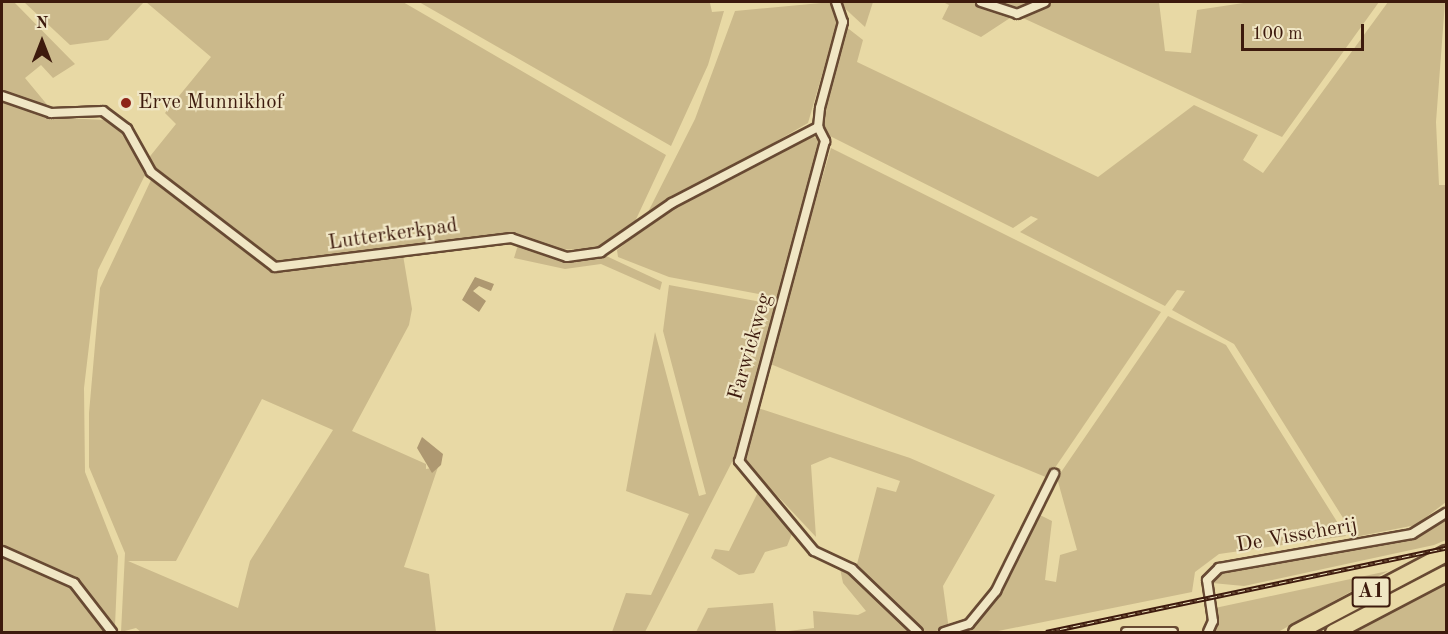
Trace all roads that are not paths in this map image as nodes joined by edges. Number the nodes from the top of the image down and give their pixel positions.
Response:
1 (836, 2) edge
2 (981, 2) edge
3 (1045, 2) edge
4 (2, 96) edge
5 (818, 127) junction
6 (1054, 474) dead end
7 (1446, 513) edge
8 (2, 551) edge
9 (1446, 553) edge
10 (1446, 573) edge
11 (112, 633) edge
12 (918, 633) edge
13 (944, 633) edge
14 (1126, 633) edge
15 (1173, 633) edge
16 (1208, 633) edge
17 (1296, 633) edge
18 (1333, 633) edge

1 - 5 street, Farwickweg
2 - 3 street
4 - 5 street, Lutterkerkpad
5 - 12 street, Farwickweg
6 - 13 street
7 - 16 street, De Visscherij
8 - 11 street
9 - 17 highway, A1
10 - 18 highway, A1
14 - 15 street

